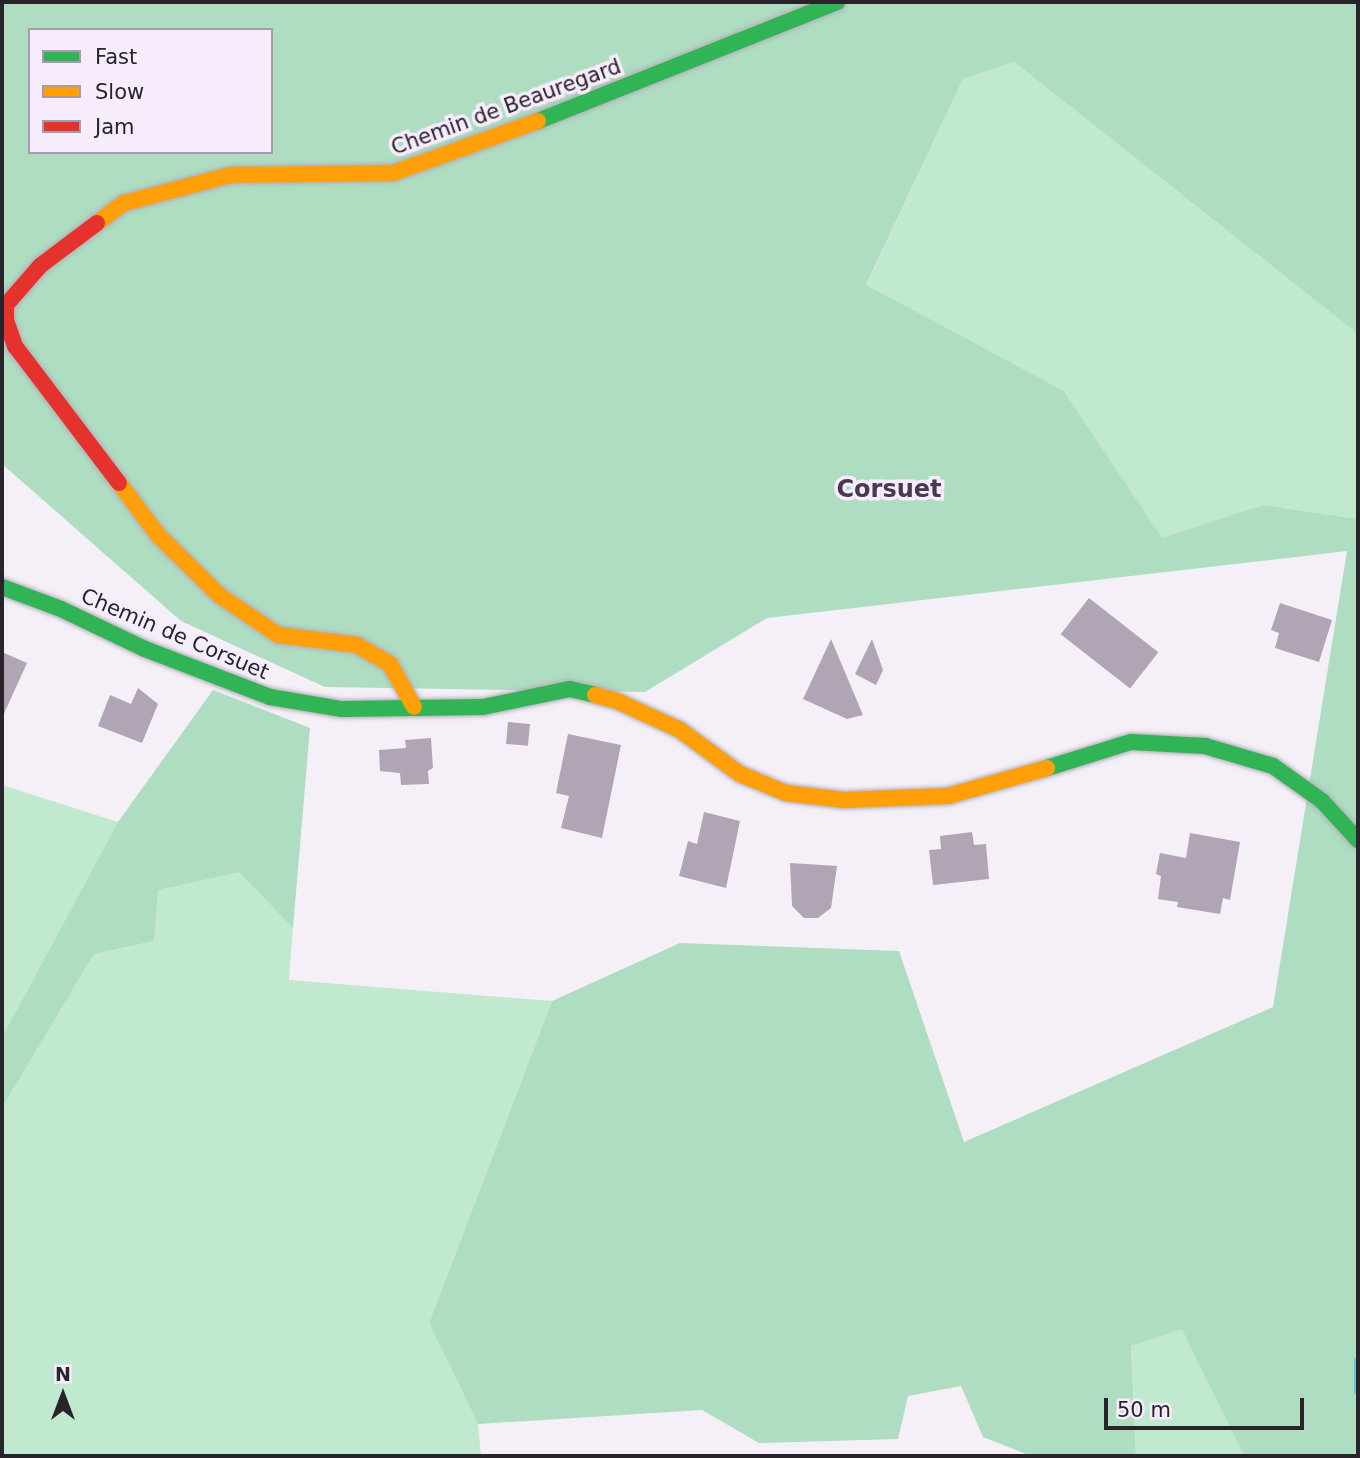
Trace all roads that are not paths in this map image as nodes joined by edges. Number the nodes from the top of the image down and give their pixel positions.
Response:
1 (837, 2) edge
2 (2, 587) edge
3 (414, 707) junction
4 (1358, 840) edge

1 - 3 street, Chemin de Beauregard
2 - 3 street, Chemin de Corsuet
3 - 4 street, Chemin de Corsuet

